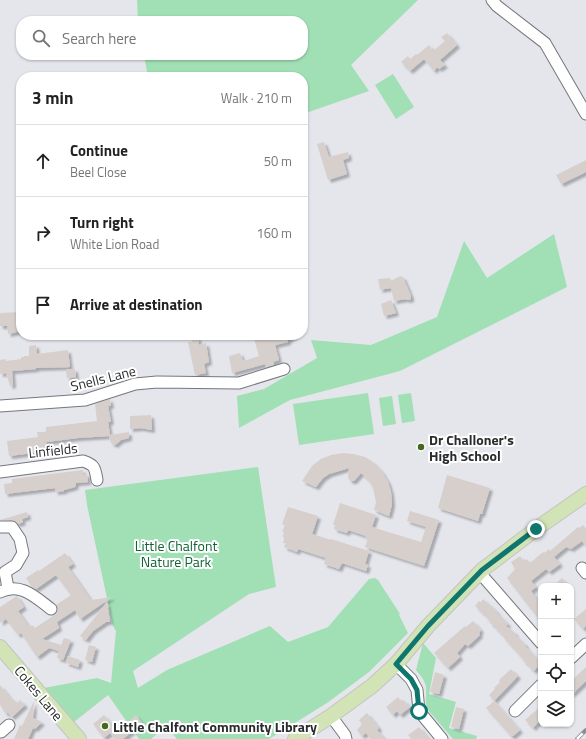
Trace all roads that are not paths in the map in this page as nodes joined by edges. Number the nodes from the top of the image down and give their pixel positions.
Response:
1 (492, 0) edge
2 (586, 114) edge
3 (284, 369) dead end
4 (0, 406) edge
5 (0, 472) edge
6 (96, 480) dead end
7 (586, 494) edge
8 (0, 527) edge
9 (480, 573) junction
10 (4, 590) edge
11 (51, 609) dead end
12 (538, 640) edge
13 (586, 644) edge
14 (0, 647) edge
15 (574, 655) edge
16 (396, 664) junction
17 (538, 688) edge
18 (515, 711) dead end
19 (331, 716) junction
20 (79, 739) edge
21 (295, 739) edge
22 (346, 739) edge
23 (442, 739) edge

1 - 2 street
3 - 4 street, Snells Lane
5 - 6 street, Linfields
7 - 9 main road
8 - 10 street
9 - 12 street
9 - 16 main road
10 - 11 street
13 - 15 street
14 - 20 main road, Cokes Lane
16 - 19 main road
16 - 23 street
17 - 18 street
19 - 21 main road
19 - 22 street

